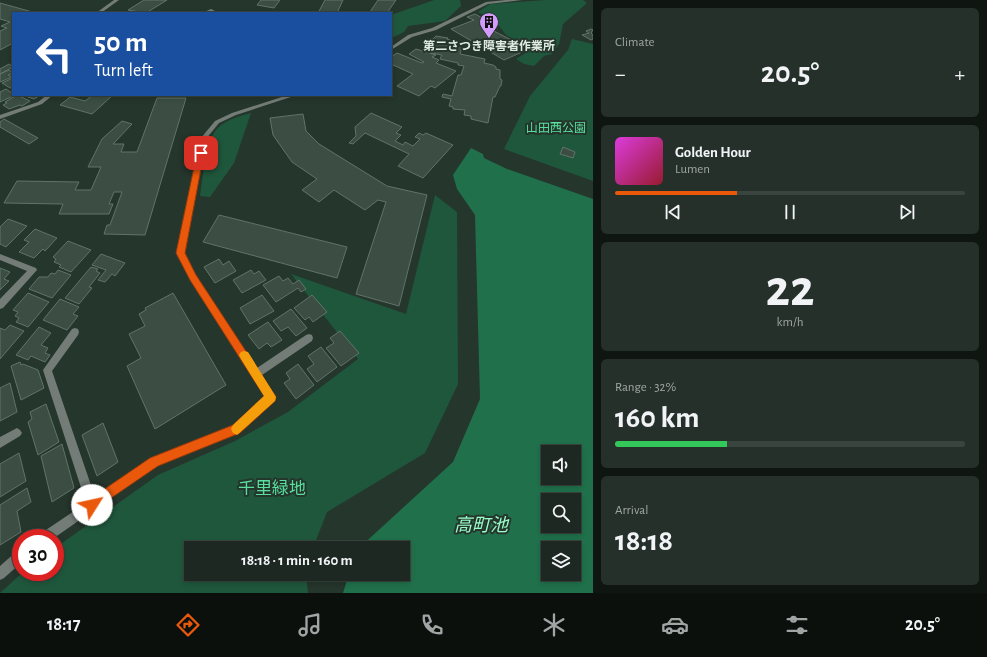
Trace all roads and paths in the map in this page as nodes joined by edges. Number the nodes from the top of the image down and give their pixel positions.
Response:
1 (117, 0) edge
2 (520, 0) edge
3 (99, 12) edge
4 (392, 48) edge
5 (49, 96) edge
6 (287, 96) edge
7 (1, 116) edge
8 (0, 257) edge
9 (0, 305) edge
10 (76, 332) dead end
11 (309, 338) dead end
12 (256, 374) junction
13 (17, 434) dead end
14 (0, 443) edge
15 (92, 505) junction
16 (57, 529) edge
17 (12, 563) edge
18 (0, 574) edge

1 - 3 street
2 - 4 street
5 - 7 street
6 - 12 street
8 - 9 street
10 - 15 street
11 - 12 street
12 - 15 street
13 - 14 street
15 - 16 street
17 - 18 street

